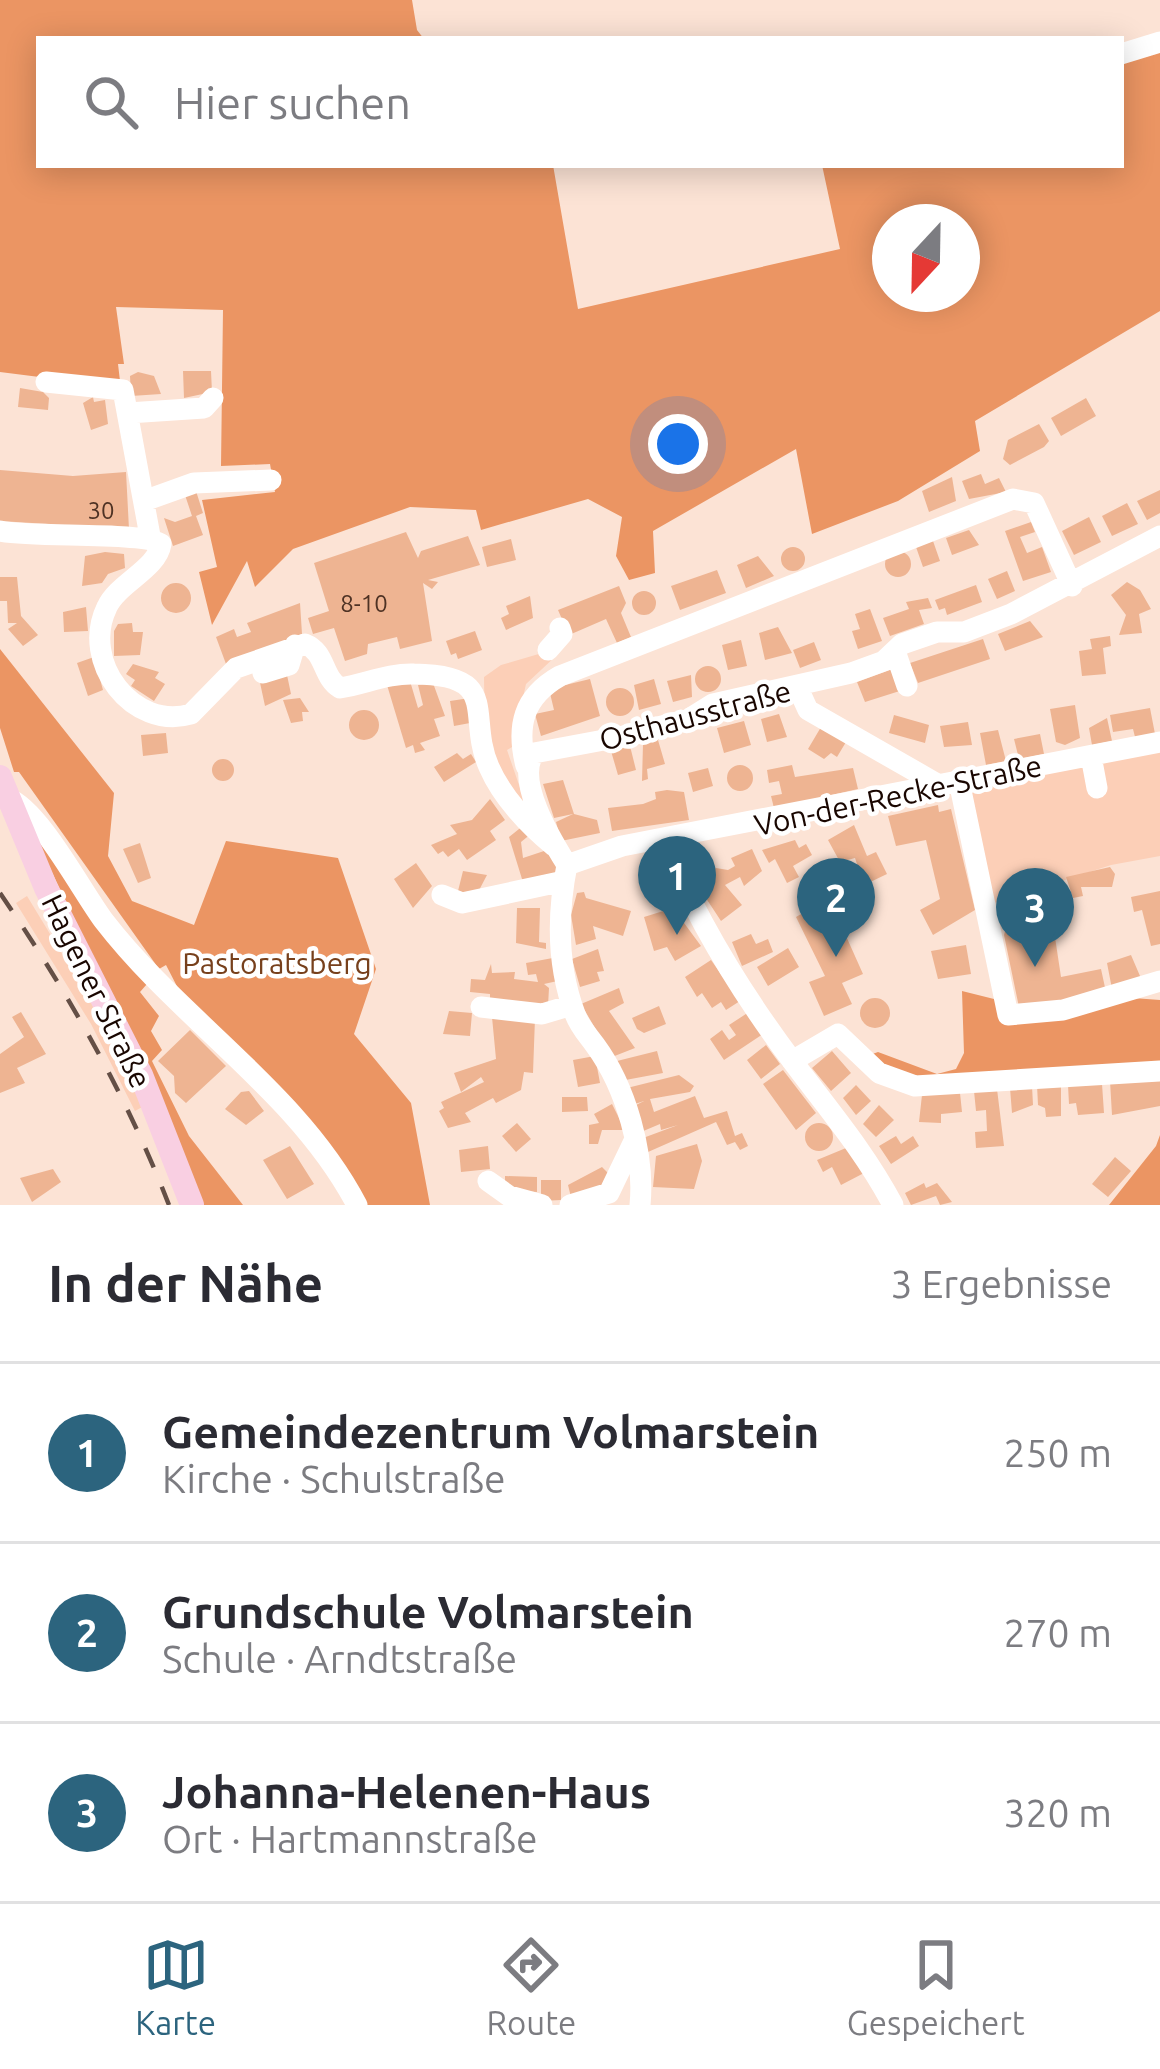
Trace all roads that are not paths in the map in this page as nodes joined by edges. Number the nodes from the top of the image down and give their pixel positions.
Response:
1 (1160, 43) edge
2 (1124, 53) edge
3 (46, 382) dead end
4 (213, 398) dead end
5 (128, 412) junction
6 (271, 480) dead end
7 (144, 501) junction
8 (0, 531) edge
9 (150, 536) junction
10 (1160, 536) edge
11 (1072, 586) junction
12 (560, 628) dead end
13 (548, 650) dead end
14 (895, 651) junction
15 (292, 665) junction
16 (364, 667) dead end
17 (263, 673) dead end
18 (335, 686) junction
19 (797, 686) junction
20 (907, 686) dead end
21 (1160, 742) edge
22 (1091, 756) junction
23 (526, 766) junction
24 (949, 783) junction
25 (3, 787) edge
26 (1097, 788) dead end
27 (663, 839) junction
28 (561, 864) junction
29 (442, 895) dead end
30 (1154, 989) edge
31 (572, 1005) junction
32 (481, 1007) dead end
33 (792, 1061) junction
34 (1160, 1071) edge
35 (635, 1138) junction
36 (488, 1181) dead end
37 (192, 1205) edge
38 (357, 1205) edge
39 (542, 1205) edge
40 (570, 1205) edge
41 (640, 1205) edge
42 (893, 1205) edge

1 - 2 street
3 - 5 street
4 - 5 street
5 - 7 street
6 - 7 street
7 - 9 street
8 - 9 street
9 - 15 street
10 - 11 street, Osthausstraße
11 - 14 street, Osthausstraße
11 - 23 street
12 - 13 street
14 - 19 street, Osthausstraße
14 - 20 street
15 - 17 street
15 - 18 street
16 - 18 street
18 - 28 street
19 - 23 street, Osthausstraße
19 - 24 street
21 - 22 street, Von-der-Recke-Straße
22 - 24 street, Von-der-Recke-Straße
22 - 26 street
23 - 28 street
24 - 27 street, Von-der-Recke-Straße
24 - 30 street
25 - 37 main road, Hagener Straße
25 - 38 street
27 - 28 street, Von-der-Recke-Straße
27 - 33 street
28 - 29 street, Von-der-Recke-Straße
28 - 31 street
31 - 32 street
31 - 35 street
33 - 34 street
33 - 42 street
35 - 40 street
35 - 41 street
36 - 39 street

